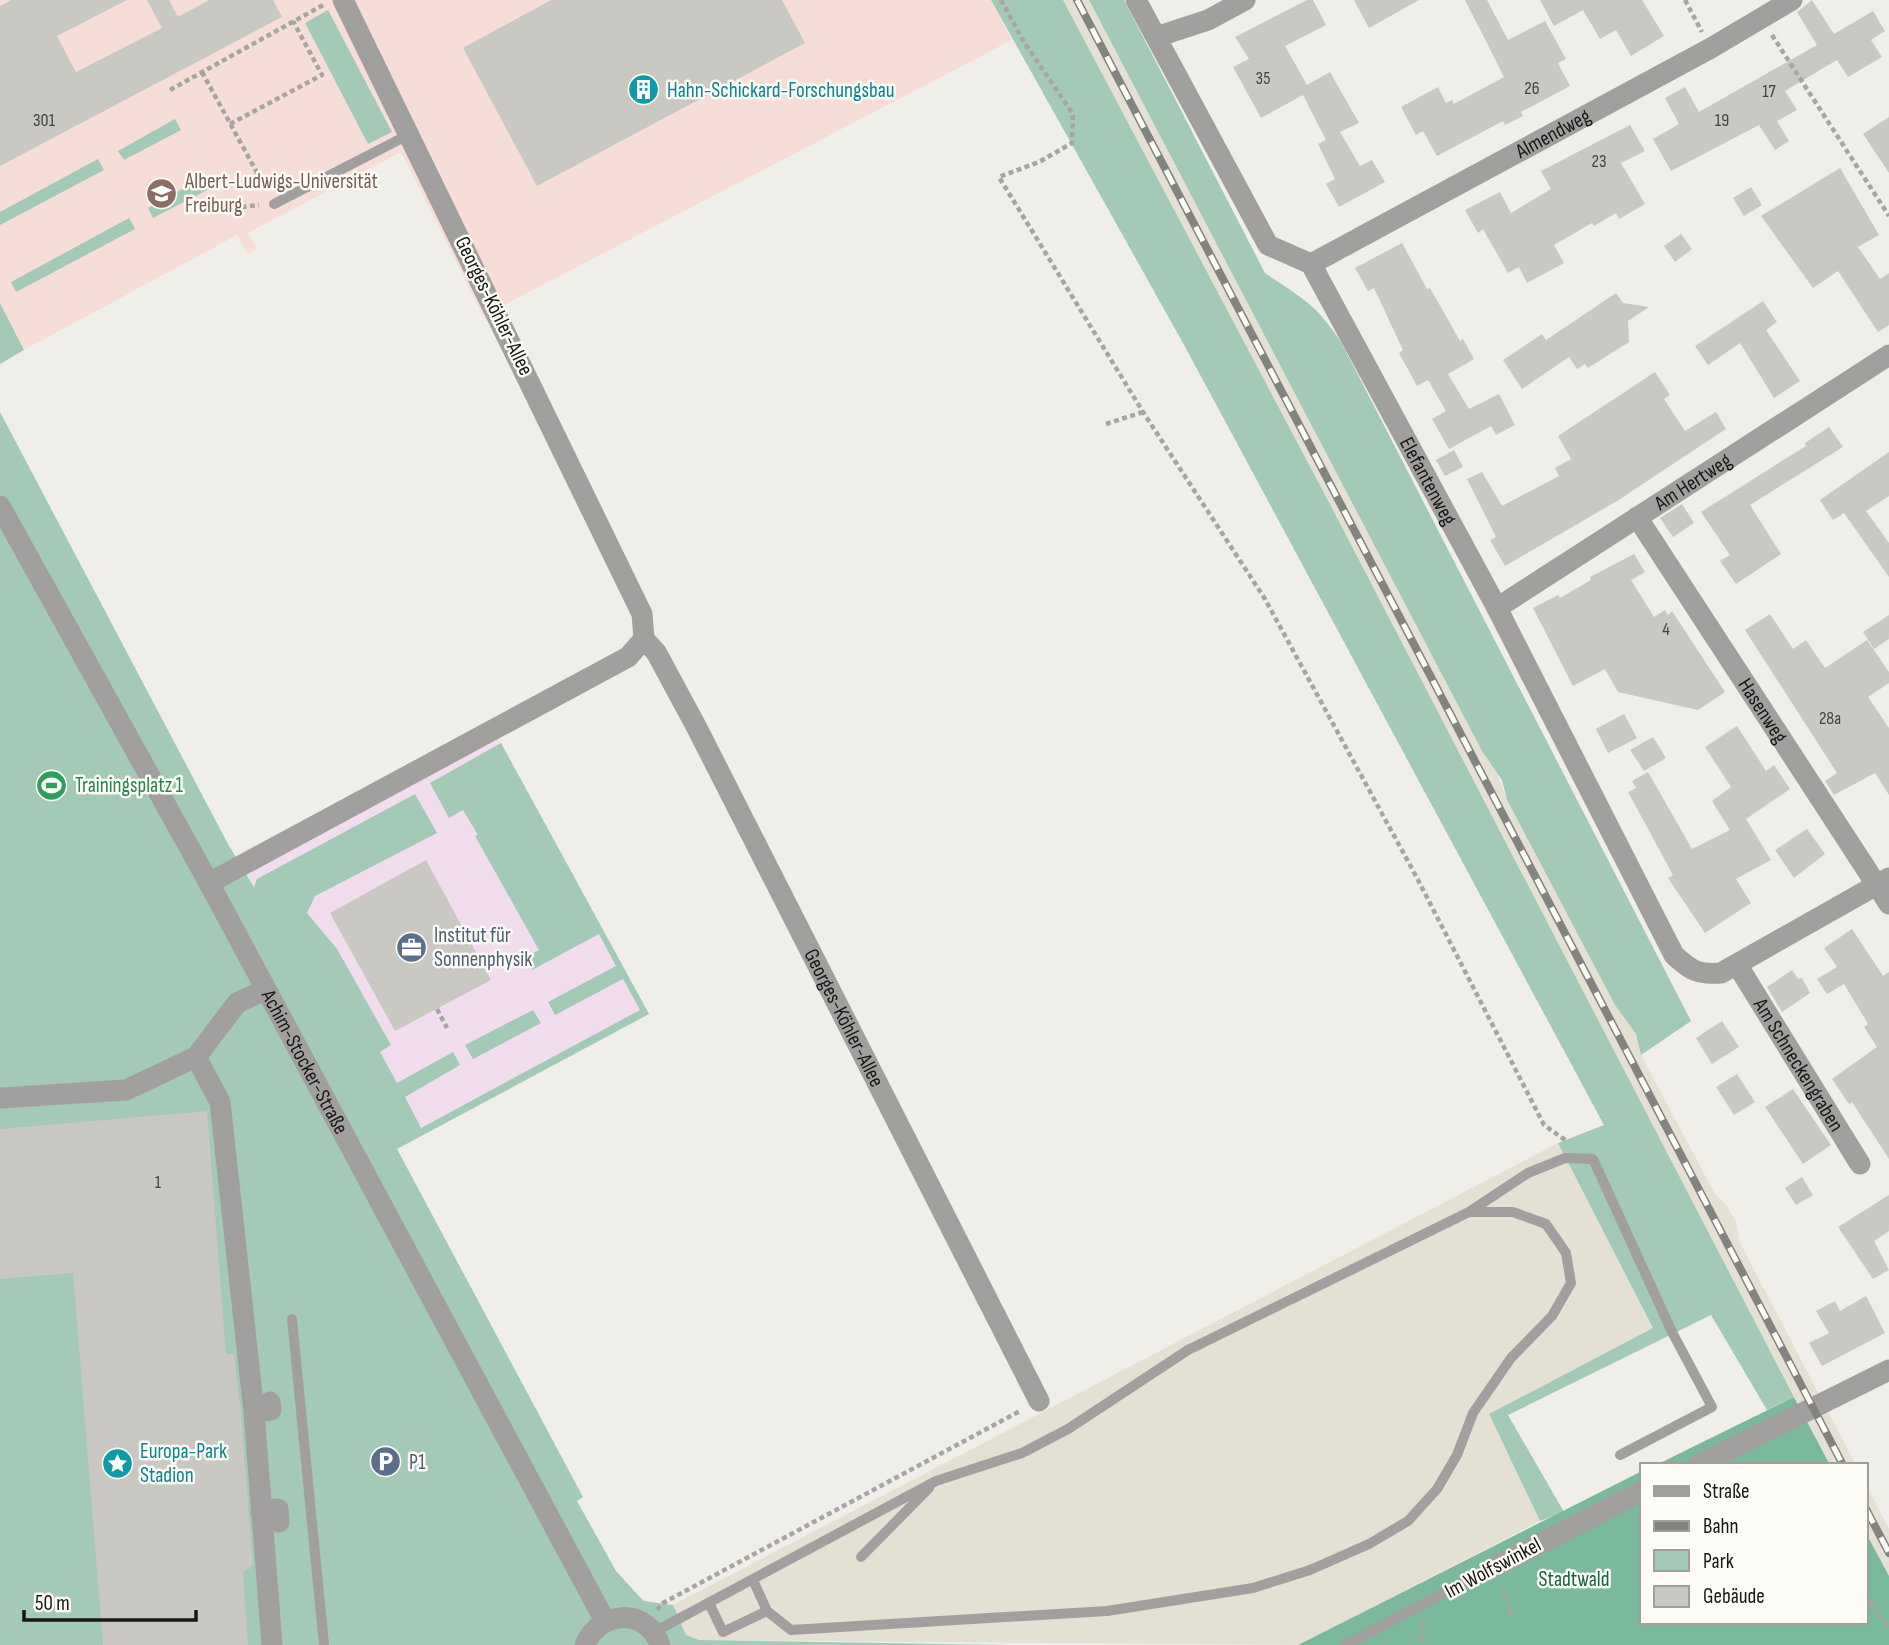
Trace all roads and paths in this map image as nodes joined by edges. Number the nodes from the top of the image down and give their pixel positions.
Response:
1 (332, 0) edge
2 (342, 0) edge
3 (1001, 0) edge
4 (1136, 0) edge
5 (1245, 0) edge
6 (1685, 0) edge
7 (1792, 0) edge
8 (1762, 20) junction
9 (293, 21) junction
10 (1156, 37) junction
11 (1711, 48) junction
12 (202, 72) junction
13 (170, 90) dead end
14 (230, 124) junction
15 (410, 134) junction
16 (274, 204) junction
17 (233, 208) dead end
18 (1889, 216) edge
19 (1311, 264) junction
20 (1889, 355) edge
21 (1143, 412) junction
22 (1106, 424) dead end
23 (0, 506) edge
24 (1637, 517) junction
25 (1497, 608) junction
26 (644, 639) junction
27 (1883, 882) edge
28 (209, 883) junction
29 (1889, 904) edge
30 (1738, 966) junction
31 (264, 990) junction
32 (437, 1009) dead end
33 (447, 1028) dead end
34 (196, 1057) junction
35 (0, 1098) edge
36 (1593, 1159) junction
37 (1860, 1164) dead end
38 (1469, 1212) junction
39 (292, 1319) dead end
40 (1889, 1370) edge
41 (1039, 1401) joint
42 (1620, 1455) dead end
43 (1702, 1463) edge
44 (936, 1482) junction
45 (1640, 1492) edge
46 (861, 1557) dead end
47 (1496, 1566) junction
48 (753, 1580) junction
49 (1868, 1596) edge
50 (710, 1605) junction
51 (767, 1611) junction
52 (1511, 1616) dead end
53 (605, 1621) junction
54 (1889, 1630) edge
55 (653, 1634) edge
56 (272, 1645) edge
57 (324, 1645) edge
58 (585, 1645) edge
59 (1345, 1645) edge

1 - 9 path
2 - 15 street, Georges-Köhler-Allee
3 - 21 path
4 - 10 street
5 - 10 street
6 - 11 path
7 - 8 street, Almendweg
8 - 11 street, Almendweg
8 - 18 path
9 - 12 path
9 - 14 path
10 - 19 street
11 - 19 street, Almendweg
12 - 13 path
12 - 14 path
14 - 16 path
15 - 16 lane
15 - 26 street, Georges-Köhler-Allee
16 - 17 path
19 - 25 street, Elefantenweg
20 - 24 street, Am Hertweg
21 - 22 path
21 - 36 path
23 - 28 street, Achim-Stocker-Straße
24 - 25 street, Am Hertweg
24 - 27 street, Hasenweg
25 - 30 street, Elefantenweg
26 - 28 street
26 - 41 street, Georges-Köhler-Allee
27 - 29 street, Hasenweg
27 - 30 street
28 - 31 street, Achim-Stocker-Straße
30 - 37 street, Am Schneckengraben
31 - 34 street
31 - 53 street, Achim-Stocker-Straße
32 - 33 path
34 - 35 street
34 - 56 street
36 - 38 lane
36 - 42 lane
38 - 44 lane
38 - 51 lane
39 - 57 lane
40 - 43 street
41 - 55 path
44 - 46 lane
44 - 48 lane
45 - 47 street, Im Wolfswinkel
47 - 52 path
47 - 59 lane, Im Wolfswinkel
48 - 50 lane
48 - 51 lane
49 - 54 path
50 - 51 lane
50 - 55 lane
53 - 55 street
53 - 58 street

